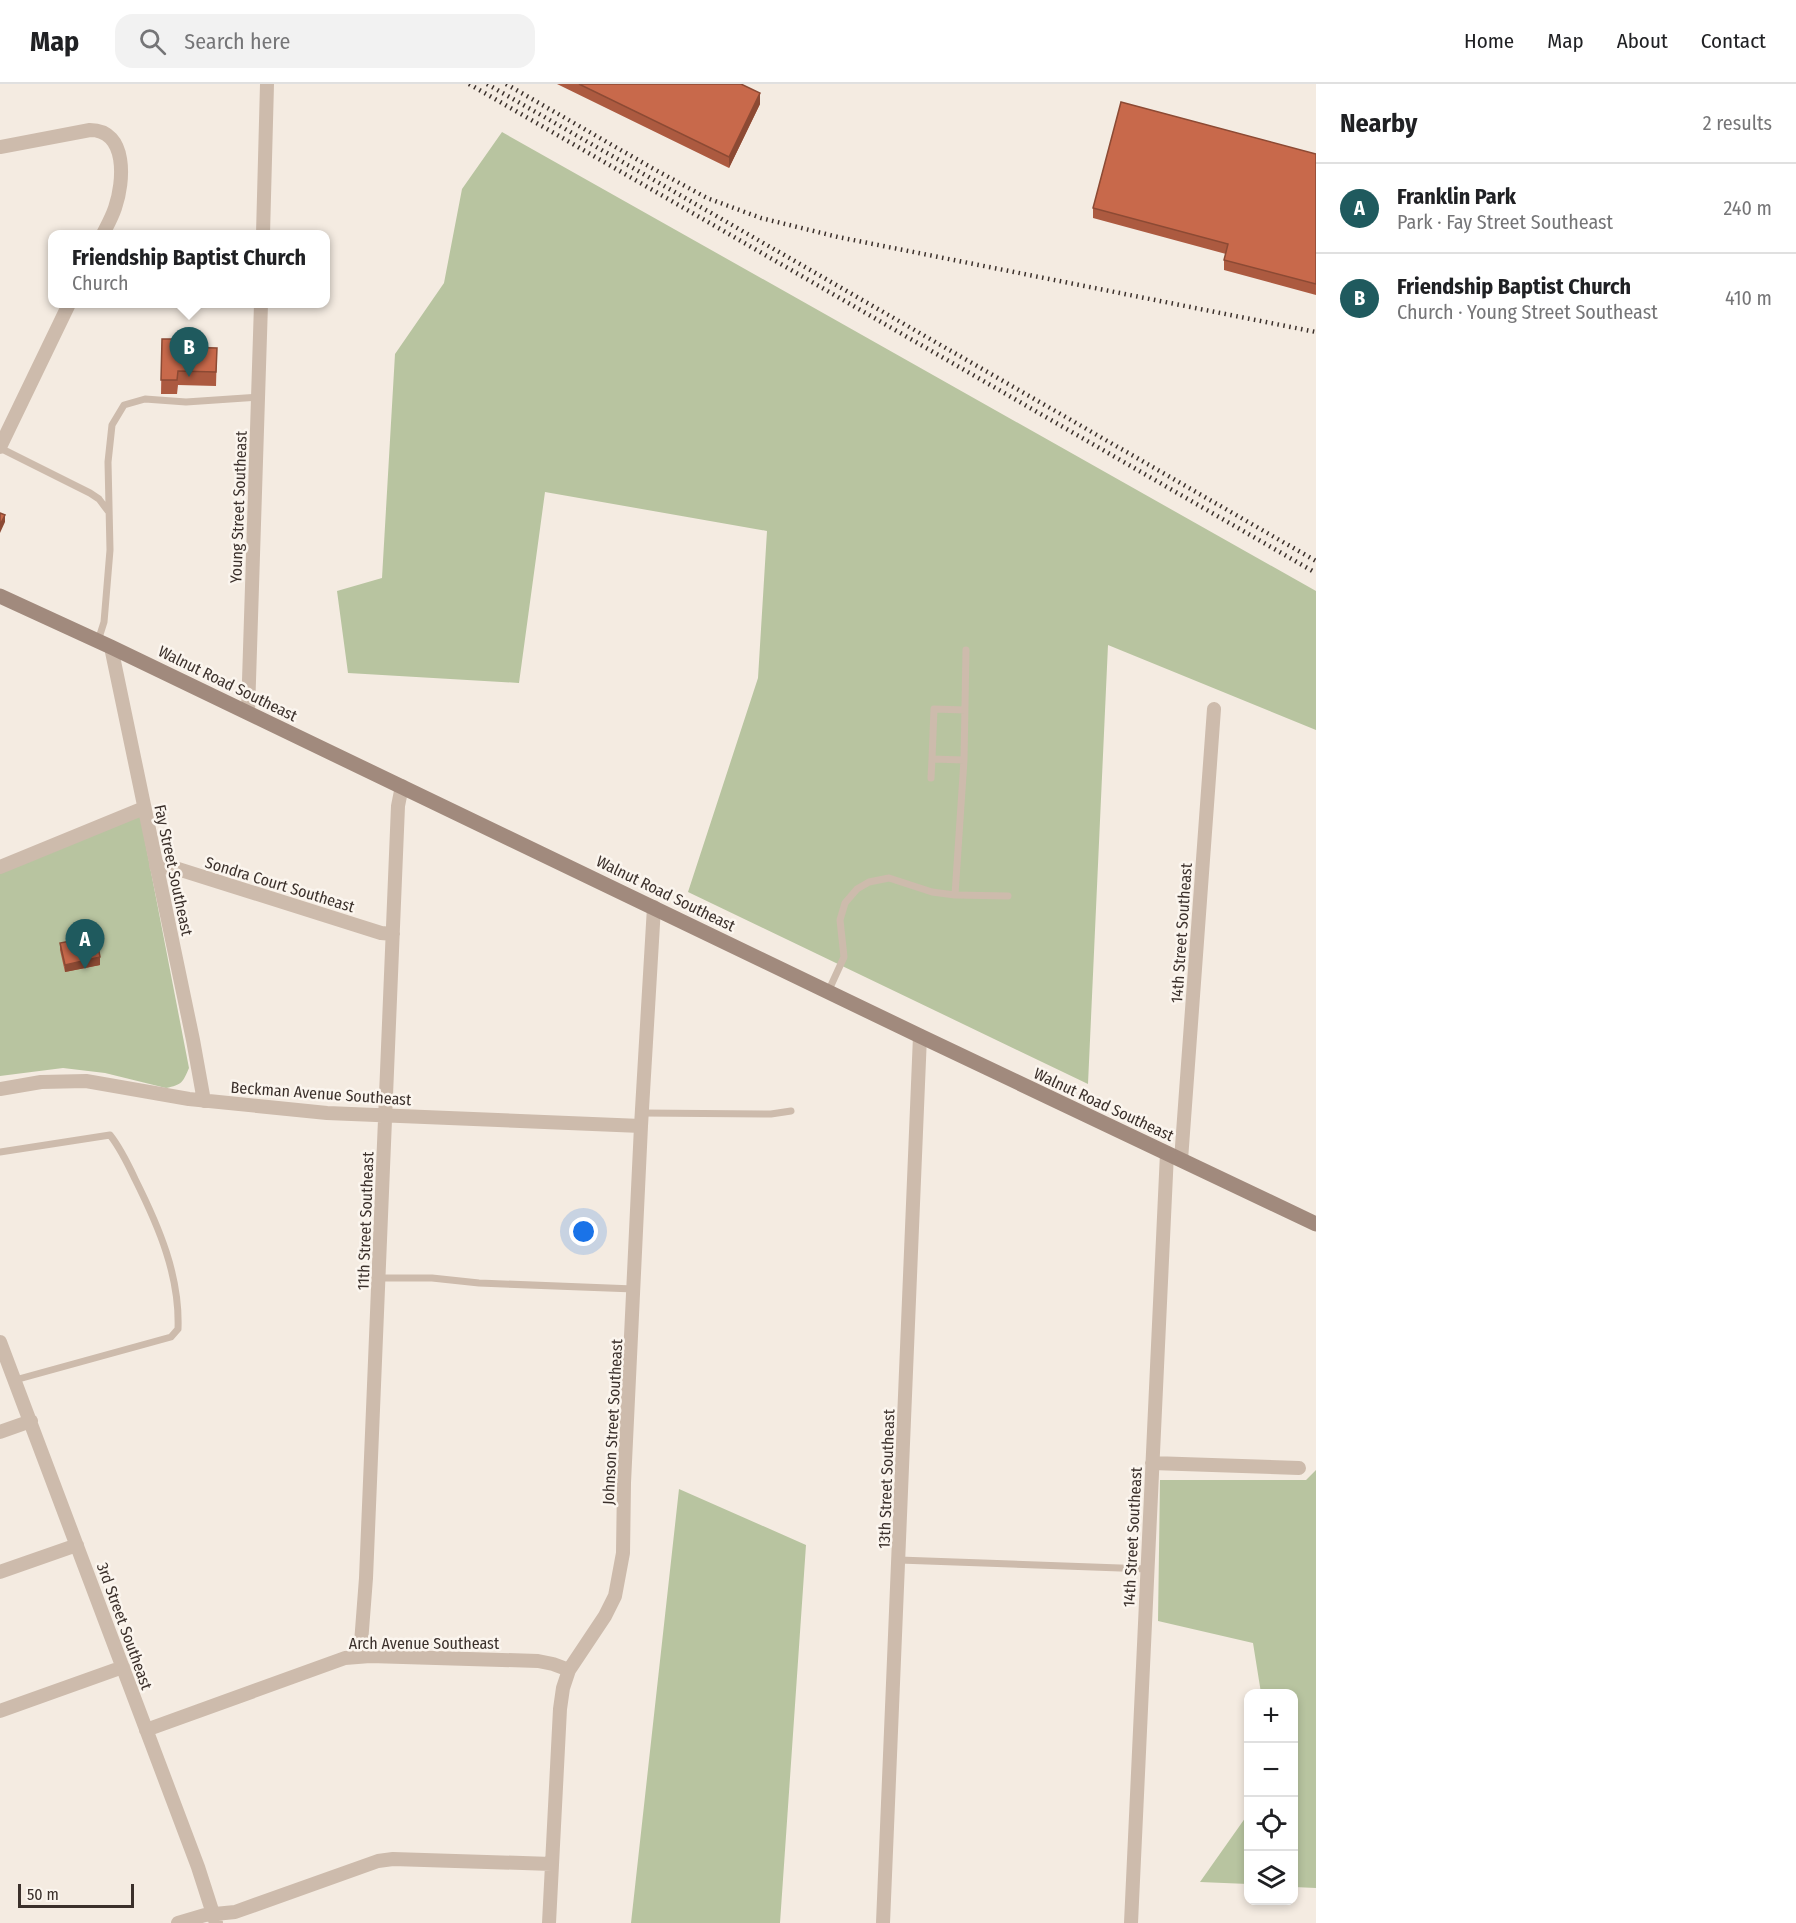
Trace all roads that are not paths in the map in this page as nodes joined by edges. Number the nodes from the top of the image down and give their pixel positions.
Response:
1 (267, 84) edge
2 (0, 147) edge
3 (105, 230) edge
4 (263, 230) edge
5 (67, 308) edge
6 (261, 308) edge
7 (258, 397) junction
8 (0, 448) edge
9 (109, 512) junction
10 (0, 596) edge
11 (104, 644) junction
12 (966, 650) dead end
13 (1214, 709) dead end
14 (964, 710) junction
15 (248, 712) junction
16 (932, 759) junction
17 (964, 760) junction
18 (931, 778) dead end
19 (402, 786) junction
20 (144, 808) junction
21 (156, 866) junction
22 (0, 867) edge
23 (955, 895) junction
24 (1008, 896) dead end
25 (654, 907) junction
26 (393, 934) junction
27 (828, 992) junction
28 (920, 1036) junction
29 (0, 1089) edge
30 (204, 1101) junction
31 (791, 1111) dead end
32 (386, 1116) junction
33 (642, 1119) junction
34 (0, 1152) edge
35 (1174, 1157) junction
36 (1316, 1224) edge
37 (379, 1278) junction
38 (635, 1289) junction
39 (0, 1342) edge
40 (15, 1380) junction
41 (31, 1421) junction
42 (0, 1432) edge
43 (1152, 1463) junction
44 (1299, 1468) dead end
45 (77, 1545) junction
46 (899, 1560) junction
47 (1148, 1569) junction
48 (0, 1572) edge
49 (360, 1656) junction
50 (123, 1667) junction
51 (569, 1670) junction
52 (0, 1712) edge
53 (146, 1730) junction
54 (552, 1864) junction
55 (214, 1919) edge
56 (178, 1923) edge
57 (549, 1923) edge
58 (883, 1923) edge
59 (1131, 1923) edge

1 - 4 street
2 - 3 street
5 - 8 street
6 - 7 street, Young Street Southeast
7 - 9 lane
7 - 15 street, Young Street Southeast
8 - 9 lane
9 - 11 lane
10 - 11 main road, Walnut Road Southeast
11 - 15 main road, Walnut Road Southeast
11 - 20 street, Fay Street Southeast
12 - 14 lane
13 - 35 street, 14th Street Southeast
14 - 16 lane
14 - 17 lane
15 - 19 main road, Walnut Road Southeast
16 - 17 lane
16 - 18 lane
17 - 23 lane
19 - 25 main road, Walnut Road Southeast
19 - 26 street, 11th Street Southeast
20 - 21 street, Fay Street Southeast
20 - 22 street
21 - 26 street, Sondra Court Southeast
21 - 30 street, Fay Street Southeast
23 - 24 lane
23 - 27 lane
25 - 27 main road, Walnut Road Southeast
25 - 33 street, Johnson Street Southeast
26 - 32 street, 11th Street Southeast
27 - 28 main road, Walnut Road Southeast
28 - 35 main road, Walnut Road Southeast
28 - 46 street, 13th Street Southeast
29 - 30 street, Beckman Avenue Southeast
30 - 32 street, Beckman Avenue Southeast
31 - 33 lane
32 - 33 street, Beckman Avenue Southeast
32 - 37 street, 11th Street Southeast
33 - 38 street, Johnson Street Southeast
34 - 40 lane
35 - 36 main road, Walnut Road Southeast
35 - 43 street, 14th Street Southeast
37 - 38 lane
37 - 49 street, 11th Street Southeast
38 - 51 street, Johnson Street Southeast
39 - 40 street, 3rd Street Southeast
40 - 41 street, 3rd Street Southeast
41 - 42 street
41 - 45 street, 3rd Street Southeast
43 - 44 street
43 - 47 street, 14th Street Southeast
45 - 48 street
45 - 50 street, 3rd Street Southeast
46 - 47 lane
46 - 58 street, 13th Street Southeast
47 - 59 street, 14th Street Southeast
49 - 51 street, Arch Avenue Southeast
49 - 53 street, Arch Avenue Southeast
50 - 52 street
50 - 53 street, 3rd Street Southeast
51 - 54 street, Johnson Street Southeast
53 - 55 street, 3rd Street Southeast
54 - 55 street
54 - 57 street, Johnson Street Southeast
55 - 56 street

